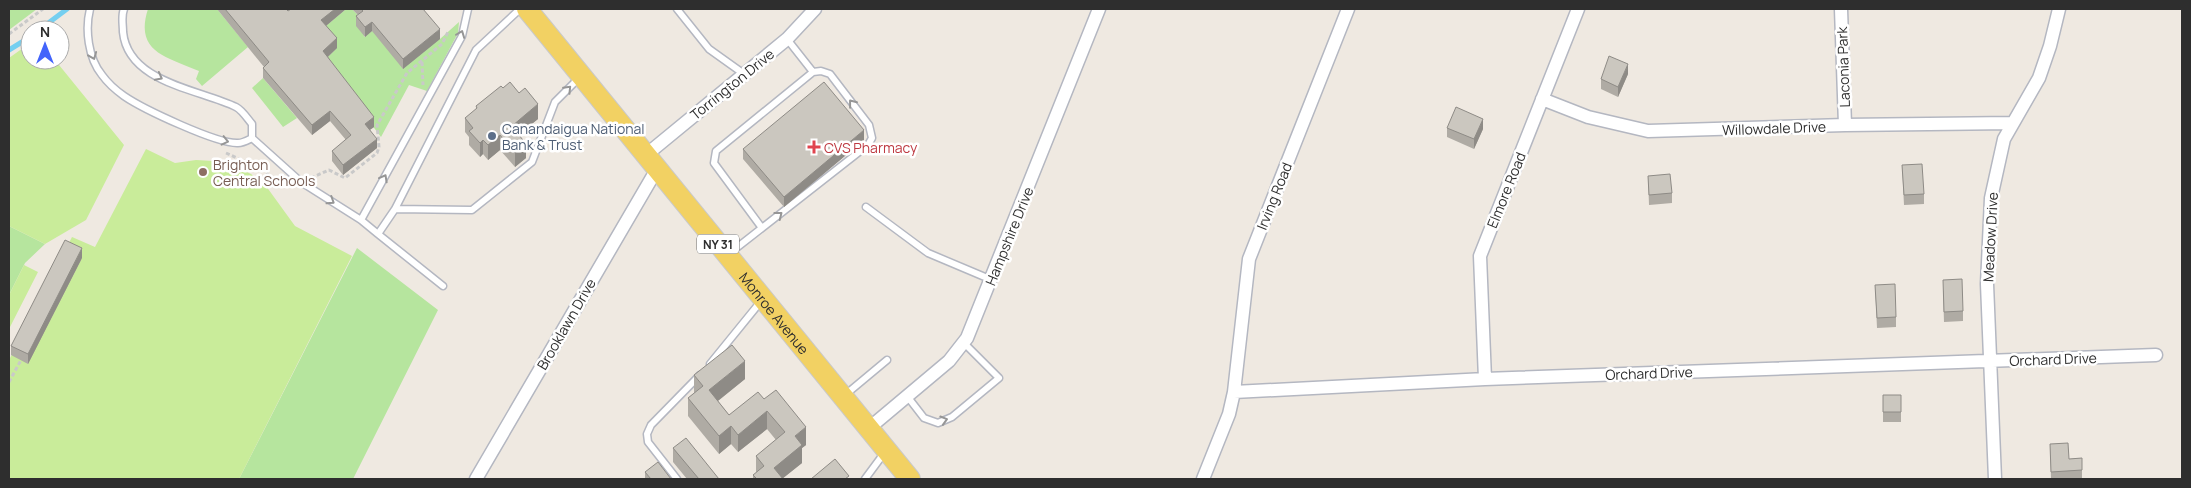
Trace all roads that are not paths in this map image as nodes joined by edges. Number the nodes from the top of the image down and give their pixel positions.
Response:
1 (90, 9) edge
2 (124, 9) edge
3 (468, 9) edge
4 (520, 9) edge
5 (527, 9) edge
6 (678, 9) edge
7 (814, 9) edge
8 (1100, 9) edge
9 (1348, 9) edge
10 (1578, 9) edge
11 (1841, 9) edge
12 (2058, 9) edge
13 (787, 39) junction
14 (813, 72) junction
15 (744, 74) junction
16 (581, 76) junction
17 (1542, 99) junction
18 (2012, 122) junction
19 (1845, 125) junction
20 (252, 138) junction
21 (651, 162) junction
22 (866, 207) dead end
23 (395, 209) junction
24 (361, 220) junction
25 (762, 228) junction
26 (378, 234) junction
27 (727, 256) junction
28 (992, 280) junction
29 (443, 286) dead end
30 (762, 299) junction
31 (964, 342) junction
32 (2156, 355) dead end
33 (887, 360) dead end
34 (1989, 361) junction
35 (1485, 379) junction
36 (1234, 392) junction
37 (907, 396) junction
38 (842, 397) junction
39 (868, 429) junction
40 (886, 451) junction
41 (476, 479) edge
42 (677, 479) edge
43 (865, 479) edge
44 (910, 479) edge
45 (1203, 479) edge
46 (1995, 479) edge

1 -> 20 lane
2 -> 20 lane
24 -> 3 lane
4 - 23 lane
5 - 16 main road, Monroe Avenue / NY 31
6 - 15 lane
7 - 13 street, Torrington Drive
8 - 28 street, Hampshire Drive
9 - 36 street, Irving Road
10 - 17 street, Elmore Road
11 - 19 street, Laconia Park
12 - 18 street, Meadow Drive
13 - 14 lane
13 - 15 street, Torrington Drive
14 - 25 lane
25 -> 14 lane
15 - 21 street, Torrington Drive
16 - 21 main road, Monroe Avenue / NY 31
23 -> 16 lane
17 - 19 street, Willowdale Drive
17 - 35 street, Elmore Road
18 - 19 street, Willowdale Drive
18 - 34 street, Meadow Drive
20 -> 24 lane
21 - 27 main road, Monroe Avenue / NY 31
21 - 41 street, Brooklawn Drive
22 - 28 lane
23 - 26 lane
24 - 26 lane
25 - 27 lane
26 - 29 lane
27 - 30 main road, Monroe Avenue / NY 31
28 - 31 street, Hampshire Drive
30 - 38 main road, Monroe Avenue / NY 31
30 - 42 lane
31 - 37 street, Hampshire Drive
37 -> 31 lane
32 - 34 street, Orchard Drive
33 - 38 lane
34 - 35 street, Orchard Drive
34 - 46 street, Meadow Drive
35 - 36 street, Orchard Drive
36 - 45 street
37 - 39 street, Hampshire Drive
38 - 39 main road, Monroe Avenue / NY 31
39 - 40 main road, Monroe Avenue / NY 31
40 - 43 lane
40 - 44 main road, Monroe Avenue / NY 31

